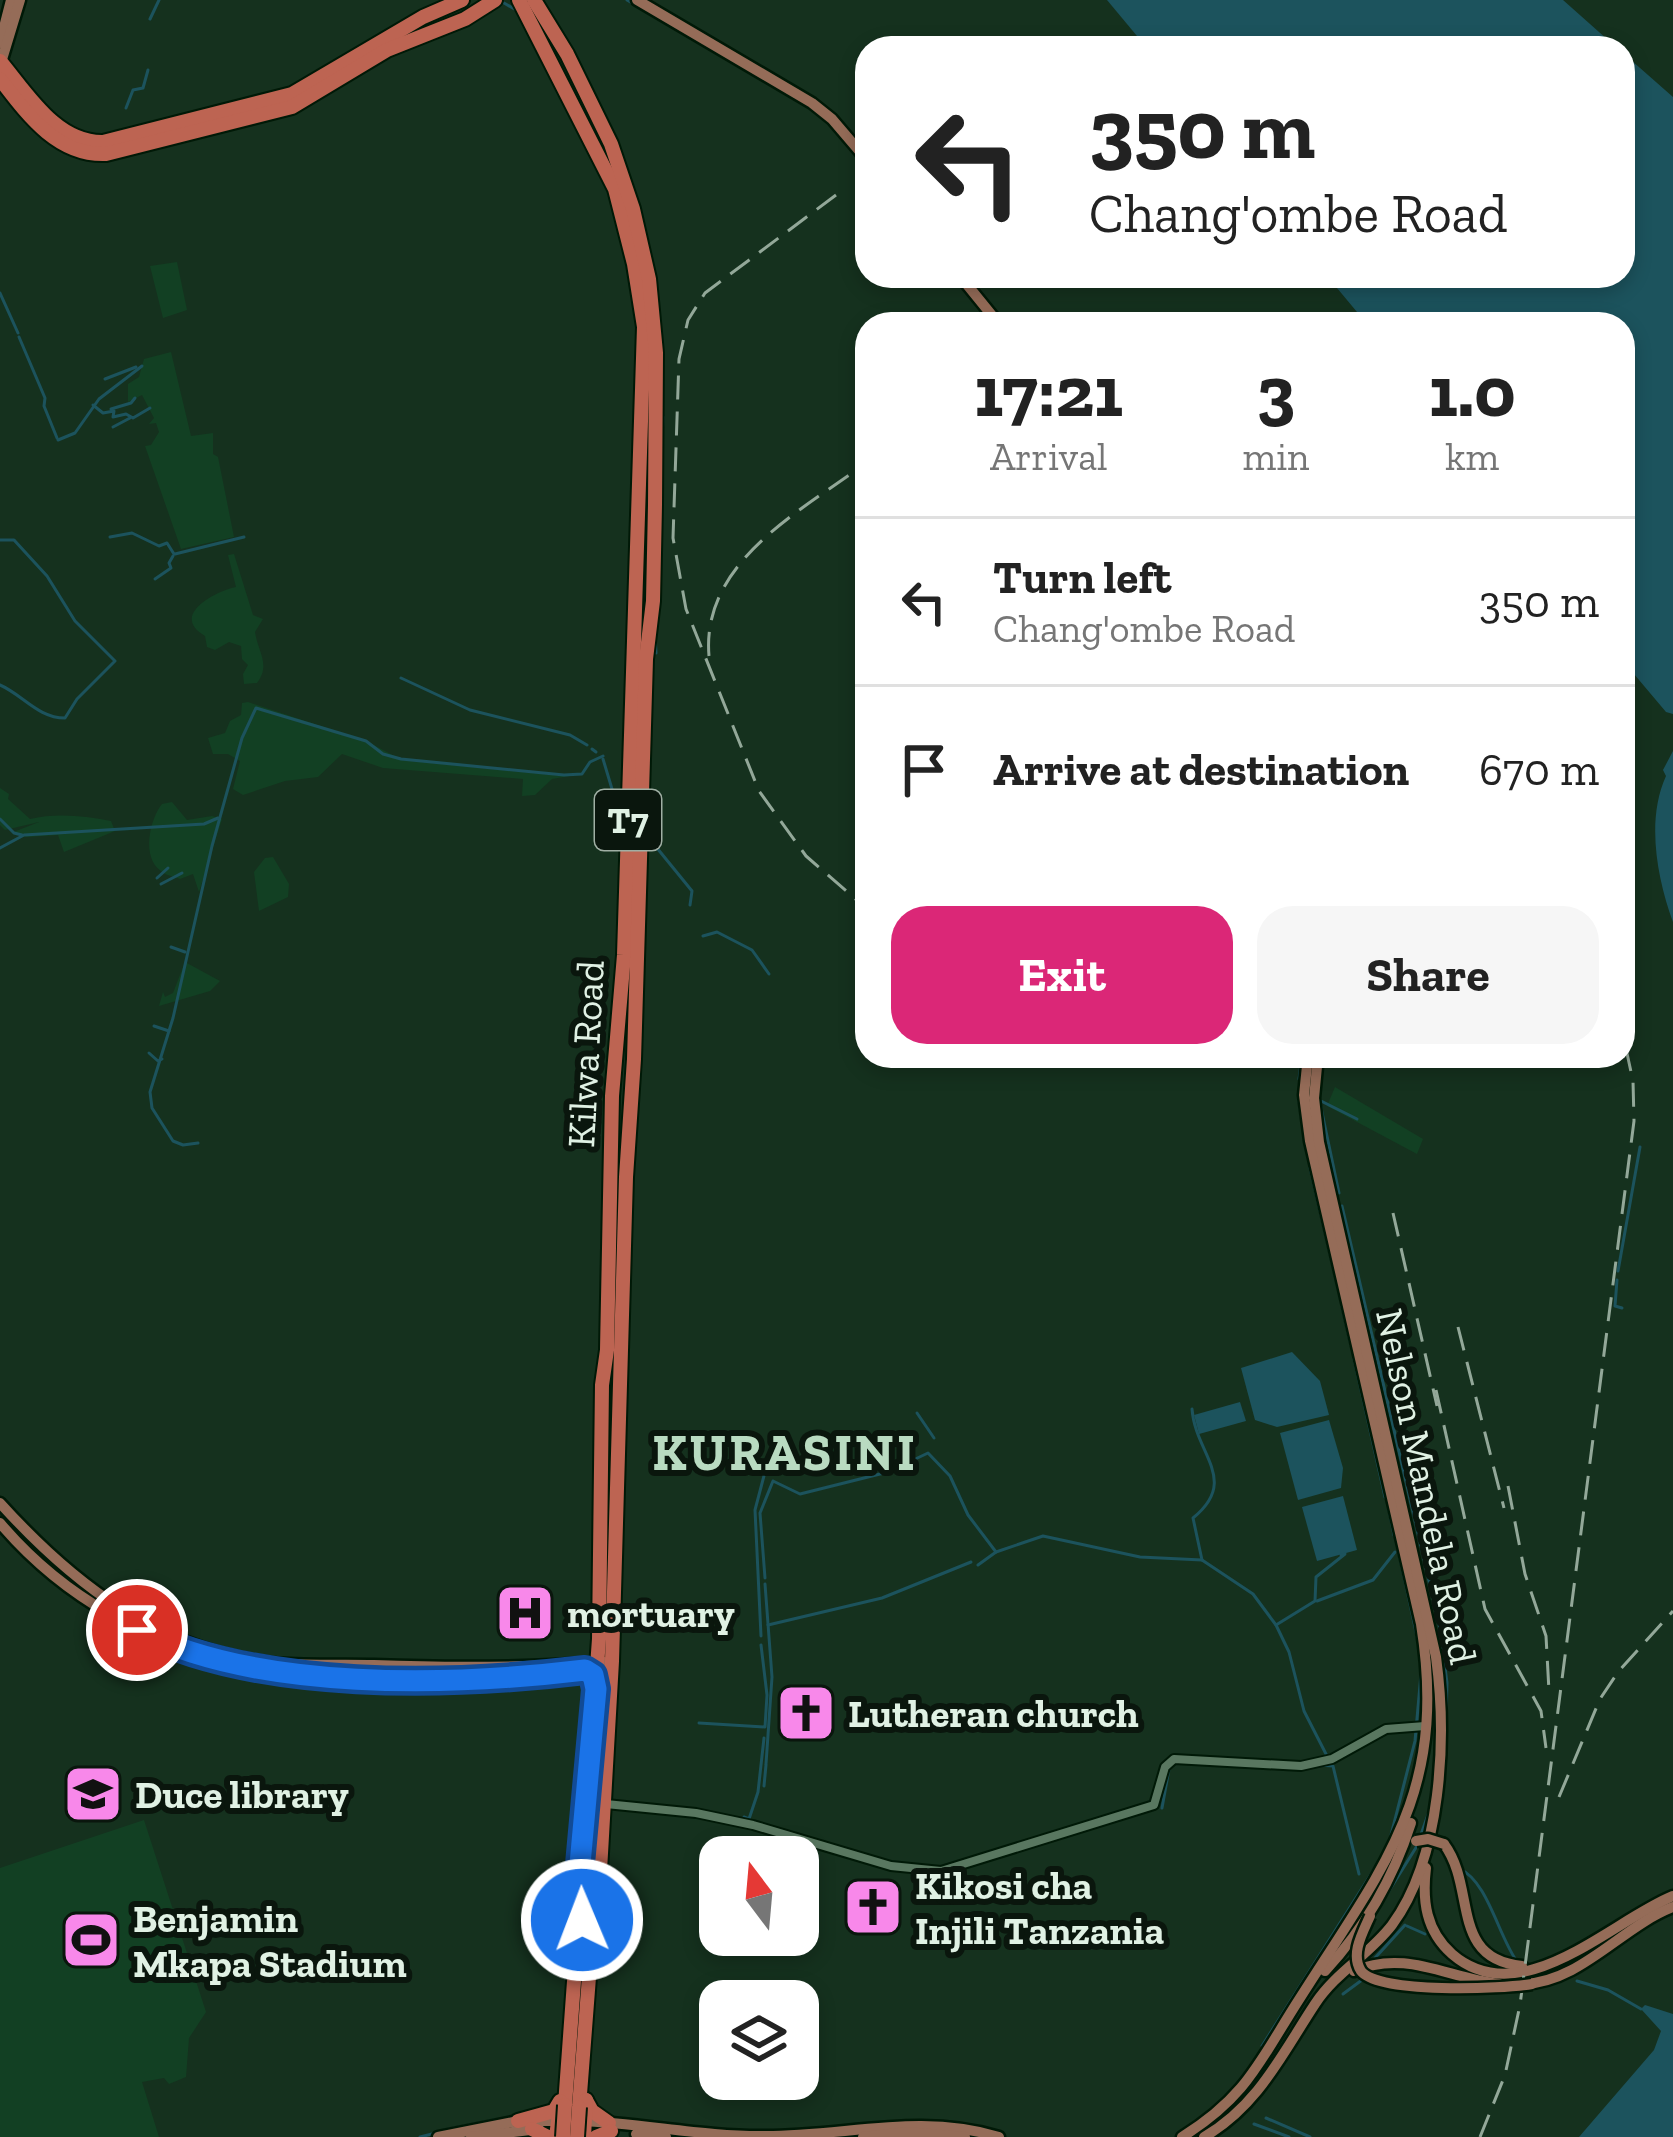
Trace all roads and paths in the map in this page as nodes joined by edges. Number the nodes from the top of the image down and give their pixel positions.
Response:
1 (15, 0) edge
2 (462, 0) edge
3 (495, 0) edge
4 (519, 0) edge
5 (534, 0) edge
6 (638, 0) edge
7 (3, 37) edge
8 (1, 67) edge
9 (20, 91) junction
10 (197, 126) junction
11 (855, 147) edge
12 (970, 288) edge
13 (989, 312) edge
14 (1307, 1068) edge
15 (1317, 1068) edge
16 (0, 1503) edge
17 (0, 1523) edge
18 (597, 1666) junction
19 (1427, 1726) junction
20 (1424, 1748) junction
21 (603, 1804) junction
22 (1431, 1829) junction
23 (1396, 1866) junction
24 (1673, 1896) edge
25 (1673, 1907) edge
26 (1370, 1916) junction
27 (1544, 1964) junction
28 (1532, 1984) junction
29 (1298, 2000) junction
30 (1303, 2024) junction
31 (580, 2119) edge
32 (525, 2125) junction
33 (610, 2127) junction
34 (556, 2132) edge
35 (438, 2137) edge
36 (471, 2137) edge
37 (666, 2137) edge
38 (863, 2137) edge
39 (965, 2137) edge
40 (999, 2137) edge
41 (1182, 2137) edge
42 (1204, 2137) edge

1 - 7 main road
2 - 10 highway
3 - 10 highway
4 - 18 highway, Kilwa Road / T7
5 - 18 highway, Kilwa Road / T7
6 - 11 main road
7 - 8 main road
7 - 9 main road
8 - 9 highway
9 - 10 highway
12 - 13 main road
14 - 19 main road, Nelson Mandela Road
15 - 22 main road, Nelson Mandela Road
16 - 18 main road
17 - 18 main road
18 - 21 highway, Kilwa Road / T7
18 - 31 highway, Kilwa Road / T7
19 - 20 main road, Nelson Mandela Road
19 - 21 street
20 - 23 main road
20 - 29 main road, Nelson Mandela Road
21 - 31 highway, Kilwa Road / T7
22 - 27 main road
22 - 30 main road, Nelson Mandela Road
23 - 26 main road
23 - 27 main road, bridge
24 - 27 main road
25 - 28 main road
26 - 28 main road, bridge
26 - 29 main road
28 - 30 main road
29 - 41 main road, Nelson Mandela Road
30 - 42 main road, Nelson Mandela Road
31 - 32 highway
31 - 33 highway
31 - 33 highway
31 - 34 highway, Kilwa Road / T7, bridge
31 - 34 main road
32 - 34 highway
32 - 35 main road
32 - 36 main road
33 - 37 main road
33 - 40 main road
38 - 39 main road

